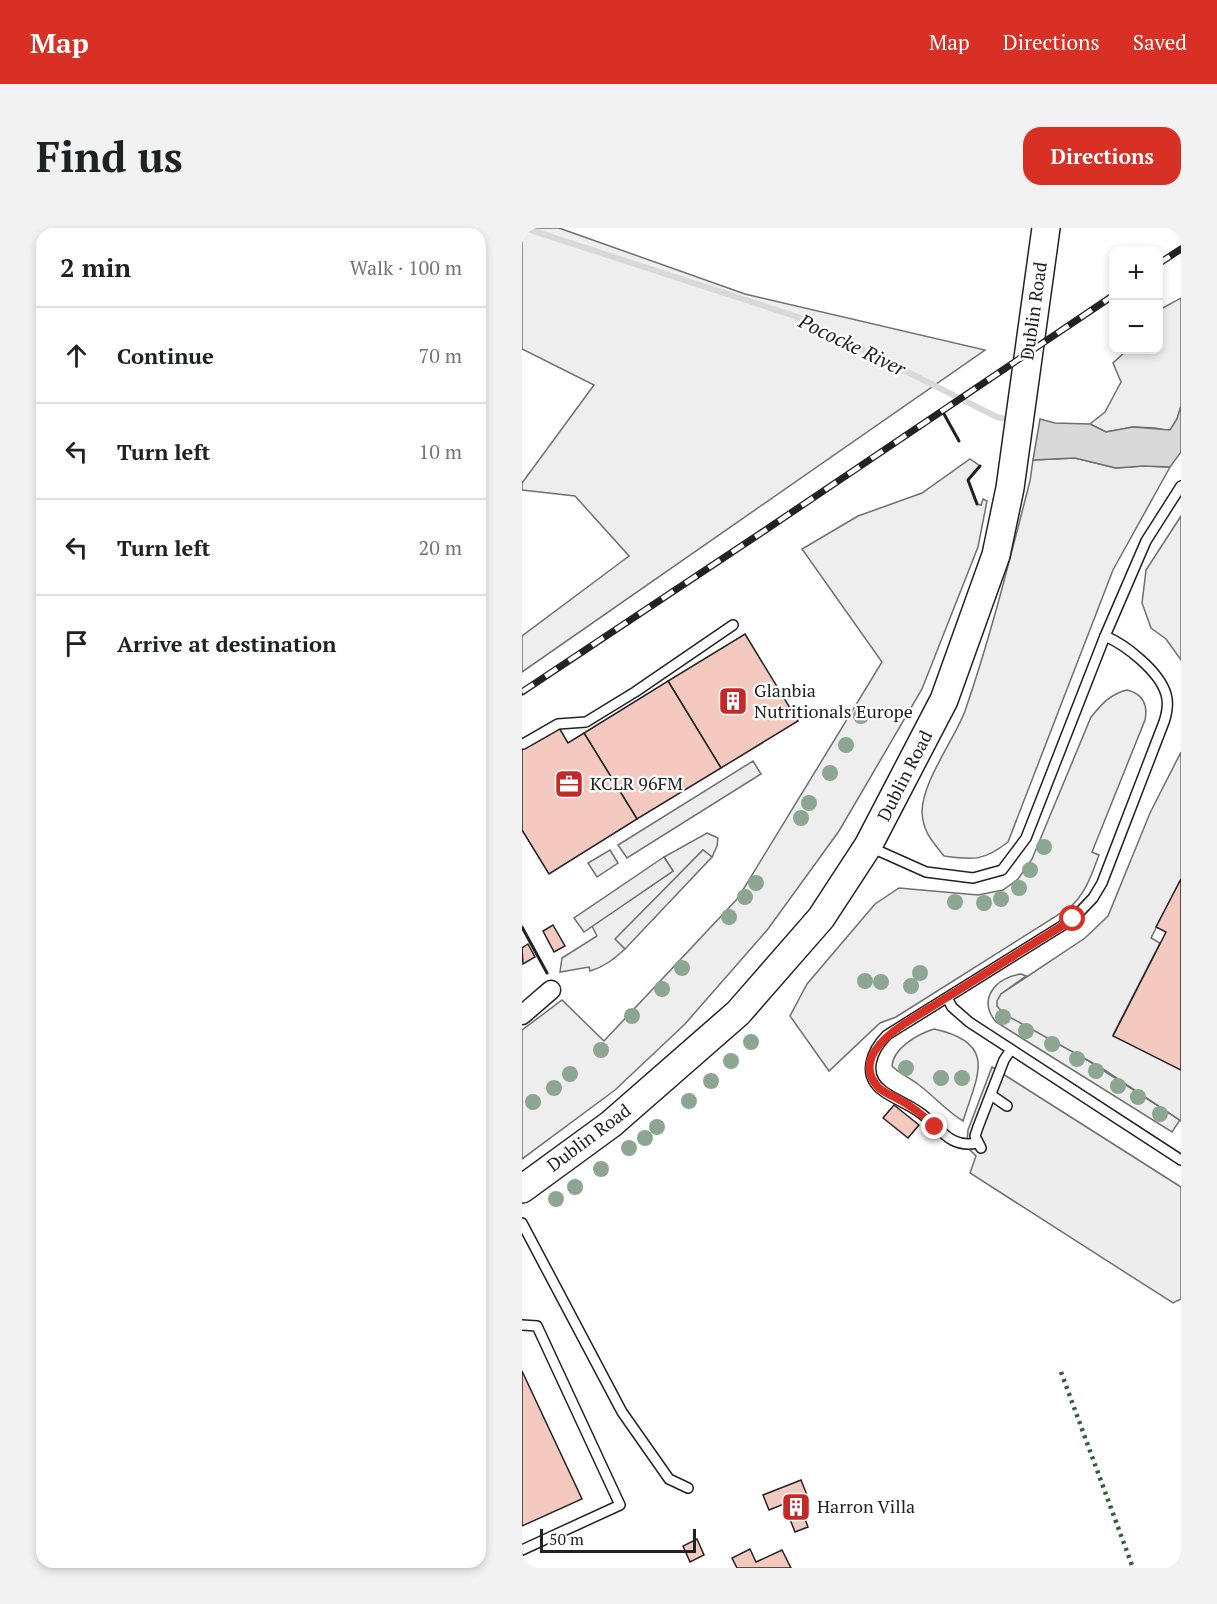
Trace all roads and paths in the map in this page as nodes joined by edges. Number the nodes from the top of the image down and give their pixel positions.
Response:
1 (1046, 228) edge
2 (1178, 490) edge
3 (733, 625) dead end
4 (1105, 636) junction
5 (523, 744) edge
6 (868, 846) junction
7 (551, 990) dead end
8 (946, 998) junction
9 (522, 1015) edge
10 (1010, 1051) junction
11 (991, 1095) junction
12 (1007, 1106) dead end
13 (1181, 1160) edge
14 (522, 1189) edge
15 (522, 1223) edge
16 (522, 1325) edge
17 (688, 1488) dead end
18 (522, 1550) edge

1 - 6 main road, Dublin Road
2 - 4 lane
3 - 5 lane
4 - 6 lane
4 - 8 lane
6 - 14 main road, Dublin Road
7 - 9 street
8 - 10 lane
8 - 11 lane
10 - 11 lane
10 - 13 lane
11 - 12 lane
15 - 17 lane
16 - 18 lane

